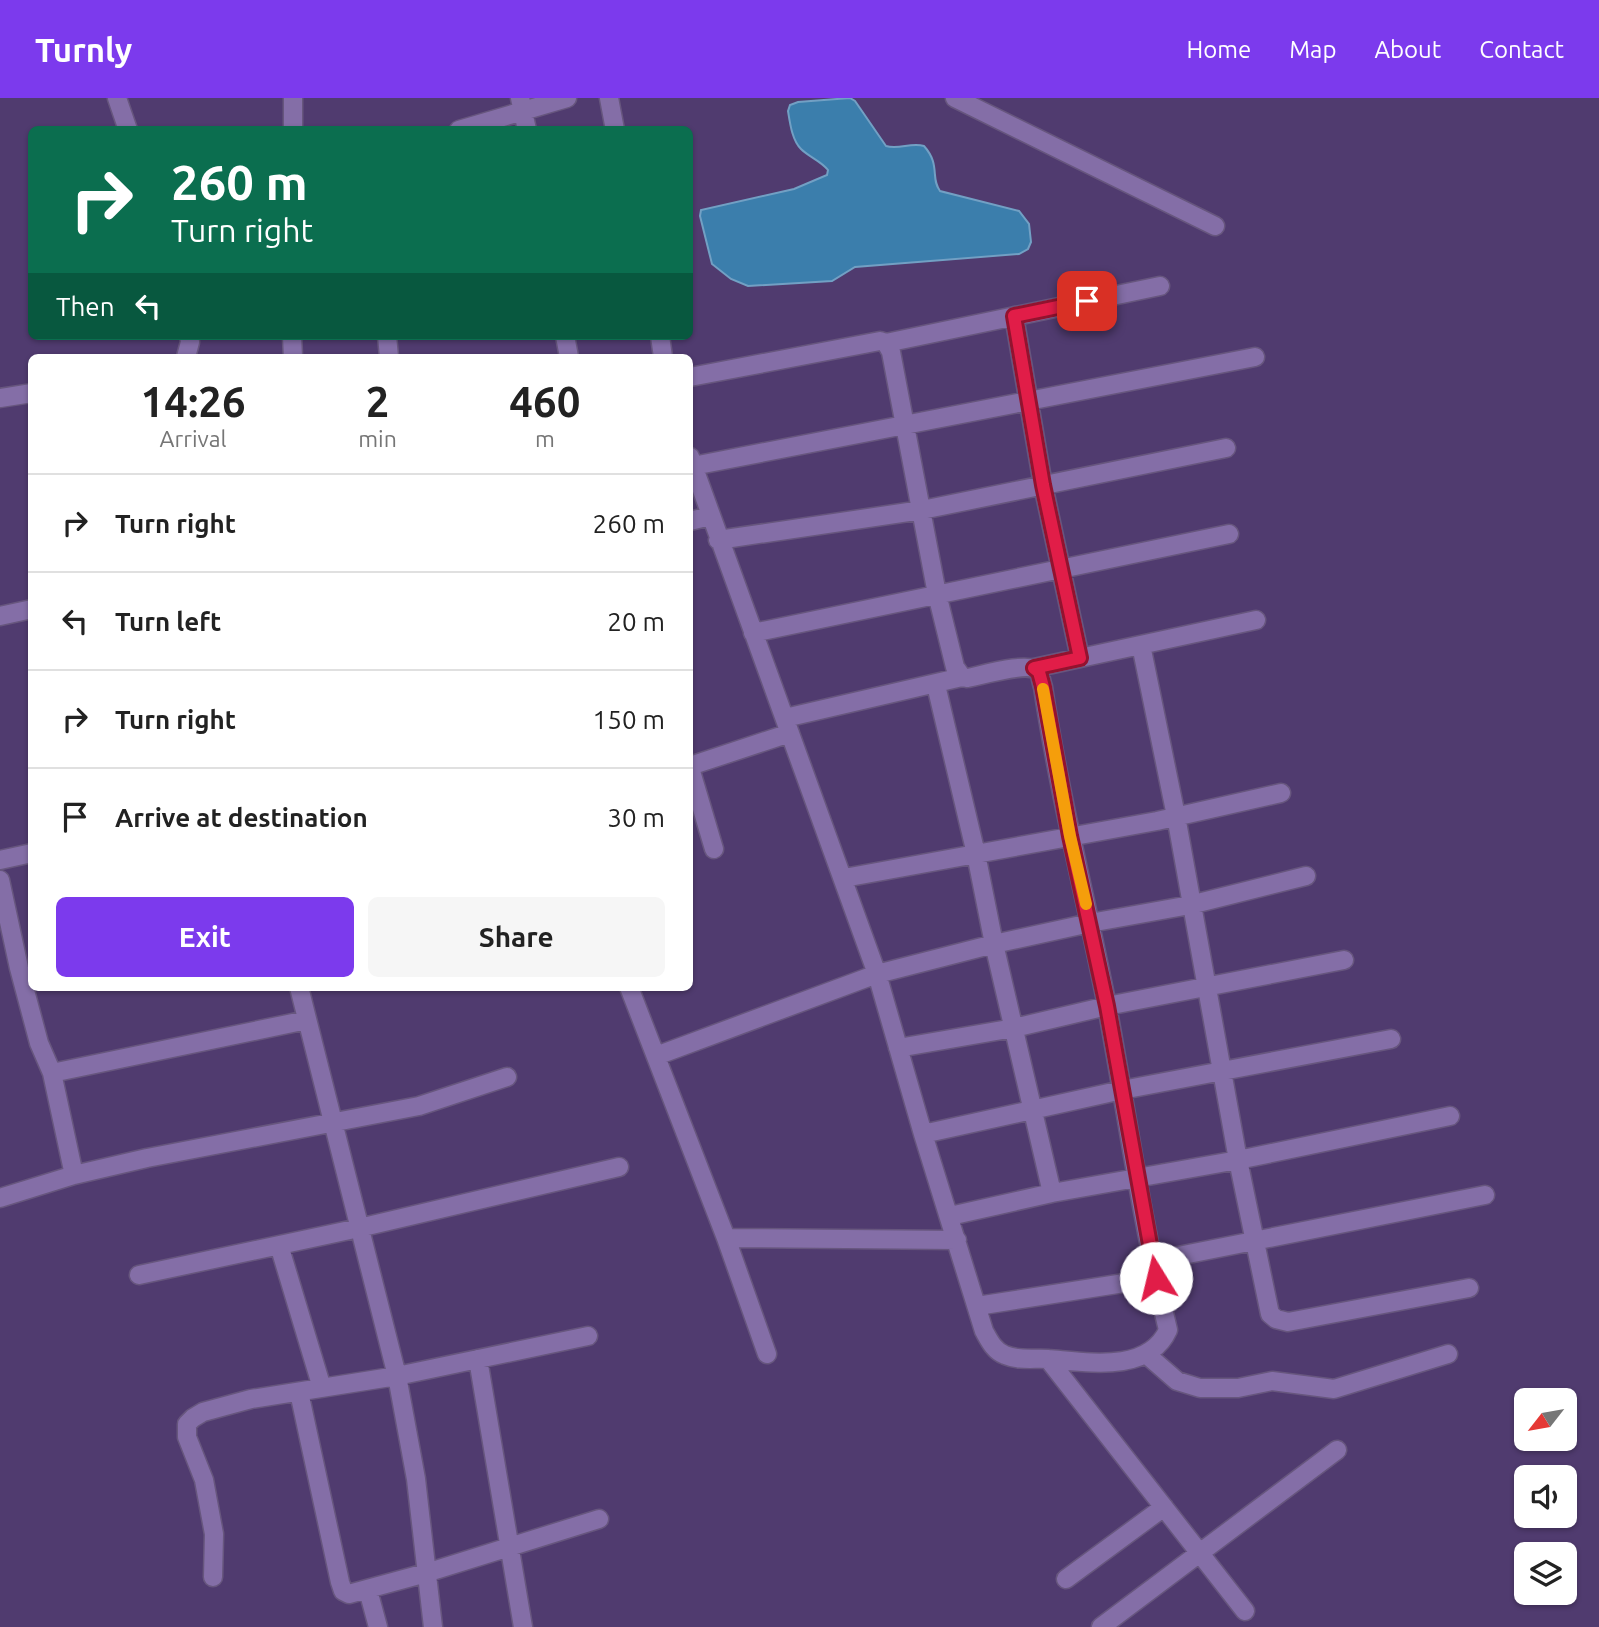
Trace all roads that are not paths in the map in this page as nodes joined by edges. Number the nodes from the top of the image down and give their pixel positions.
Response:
1 (117, 98) edge
2 (293, 98) edge
3 (567, 98) edge
4 (609, 98) edge
5 (955, 98) edge
6 (522, 104) edge
7 (127, 126) edge
8 (293, 126) edge
9 (469, 126) edge
10 (526, 126) edge
11 (614, 126) edge
12 (1215, 226) dead end
13 (1160, 286) dead end
14 (1014, 316) junction
15 (886, 343) junction
16 (1255, 357) dead end
17 (693, 376) edge
18 (28, 394) edge
19 (0, 398) edge
20 (1030, 400) junction
21 (906, 426) junction
22 (1226, 448) dead end
23 (693, 461) edge
24 (693, 467) edge
25 (1043, 485) junction
26 (922, 509) junction
27 (710, 516) junction
28 (693, 520) edge
29 (1229, 534) dead end
30 (718, 540) junction
31 (1061, 570) junction
32 (937, 594) junction
33 (28, 610) edge
34 (0, 616) edge
35 (1256, 620) dead end
36 (753, 633) junction
37 (1141, 645) junction
38 (1080, 658) junction
39 (1034, 668) junction
40 (962, 677) junction
41 (936, 685) junction
42 (788, 726) junction
43 (693, 766) edge
44 (693, 777) edge
45 (1281, 793) dead end
46 (1175, 816) junction
47 (1070, 836) junction
48 (714, 849) dead end
49 (28, 854) edge
50 (976, 854) junction
51 (0, 860) edge
52 (1307, 876) dead end
53 (844, 878) junction
54 (0, 880) edge
55 (1190, 905) junction
56 (1090, 923) junction
57 (994, 944) junction
58 (1344, 960) dead end
59 (25, 967) edge
60 (877, 974) junction
61 (1206, 988) junction
62 (29, 991) edge
63 (300, 991) edge
64 (631, 991) edge
65 (1107, 1006) junction
66 (307, 1020) junction
67 (1014, 1028) junction
68 (1391, 1038) dead end
69 (898, 1048) junction
70 (656, 1056) junction
71 (1221, 1072) junction
72 (52, 1073) junction
73 (507, 1077) dead end
74 (1122, 1090) junction
75 (1033, 1110) junction
76 (1450, 1115) dead end
77 (332, 1122) junction
78 (923, 1135) junction
79 (1238, 1160) junction
80 (620, 1167) dead end
81 (75, 1175) junction
82 (1138, 1177) junction
83 (1052, 1193) junction
84 (1485, 1195) dead end
85 (0, 1198) edge
86 (950, 1216) junction
87 (359, 1228) junction
88 (726, 1238) junction
89 (957, 1240) junction
90 (1254, 1242) junction
91 (279, 1245) junction
92 (1154, 1270) junction
93 (139, 1275) dead end
94 (1469, 1287) dead end
95 (977, 1306) junction
96 (588, 1336) dead end
97 (767, 1354) dead end
98 (1146, 1354) junction
99 (1448, 1354) dead end
100 (478, 1359) junction
101 (1048, 1359) junction
102 (397, 1376) junction
103 (322, 1388) junction
104 (299, 1392) junction
105 (1337, 1450) dead end
106 (1164, 1507) junction
107 (599, 1519) dead end
108 (510, 1547) junction
109 (1199, 1553) junction
110 (426, 1573) junction
111 (213, 1577) dead end
112 (1066, 1579) dead end
113 (368, 1590) junction
114 (1245, 1611) dead end
115 (378, 1627) edge
116 (433, 1627) edge
117 (523, 1627) edge
118 (1101, 1627) edge

1 - 7 street
2 - 8 street
3 - 6 street
4 - 11 street
5 - 12 street
6 - 9 street
6 - 10 street
13 - 14 street
14 - 15 street
14 - 20 street
15 - 17 street
15 - 21 street
16 - 20 street
18 - 19 street
20 - 21 street
20 - 25 street
21 - 23 street
21 - 26 street
22 - 25 street
24 - 27 street
25 - 26 street
25 - 31 street
26 - 30 street
26 - 32 street
27 - 28 street
27 - 30 street
29 - 31 street
30 - 36 street
31 - 32 street
31 - 38 street
32 - 36 street
32 - 40 street
33 - 34 street
35 - 37 street
36 - 42 street
37 - 38 street
37 - 46 street
38 - 39 street
39 - 40 street
39 - 47 street
40 - 41 street
41 - 42 street
41 - 50 street
42 - 43 street
42 - 53 street
44 - 48 street
45 - 46 street
46 - 47 street
46 - 55 street
47 - 50 street
47 - 56 street
49 - 51 street
50 - 53 street
50 - 57 street
52 - 55 street
53 - 60 street
54 - 59 street
55 - 56 street
55 - 61 street
56 - 57 street
56 - 65 street
57 - 60 street
57 - 67 street
58 - 61 street
60 - 69 street
60 - 70 street
61 - 65 street
61 - 71 street
62 - 72 street
63 - 66 street
64 - 70 street
65 - 67 street
65 - 74 street
66 - 72 street
66 - 77 street
67 - 69 street
67 - 75 street
68 - 71 street
69 - 78 street
70 - 88 street
71 - 74 street
71 - 79 street
72 - 81 street
73 - 77 street
74 - 75 street
74 - 82 street
75 - 78 street
75 - 83 street
76 - 79 street
77 - 81 street
77 - 87 street
78 - 86 street
79 - 82 street
79 - 90 street
80 - 87 street
81 - 85 street
82 - 83 street
82 - 92 street
83 - 86 street
84 - 90 street
86 - 89 street
87 - 91 street
87 - 102 street
88 - 89 street
88 - 97 street
89 - 95 street
90 - 92 street
90 - 94 street
91 - 93 street
91 - 103 street
92 - 95 street
92 - 98 street
95 - 101 street
96 - 100 street
98 - 99 street
98 - 101 street
100 - 102 street
100 - 108 street
101 - 106 street
102 - 103 street
102 - 110 street
103 - 104 street
104 - 111 street
104 - 113 street
105 - 109 street
106 - 109 street
106 - 112 street
107 - 108 street
108 - 110 street
108 - 117 street
109 - 114 street
109 - 118 street
110 - 113 street
110 - 116 street
113 - 115 street

